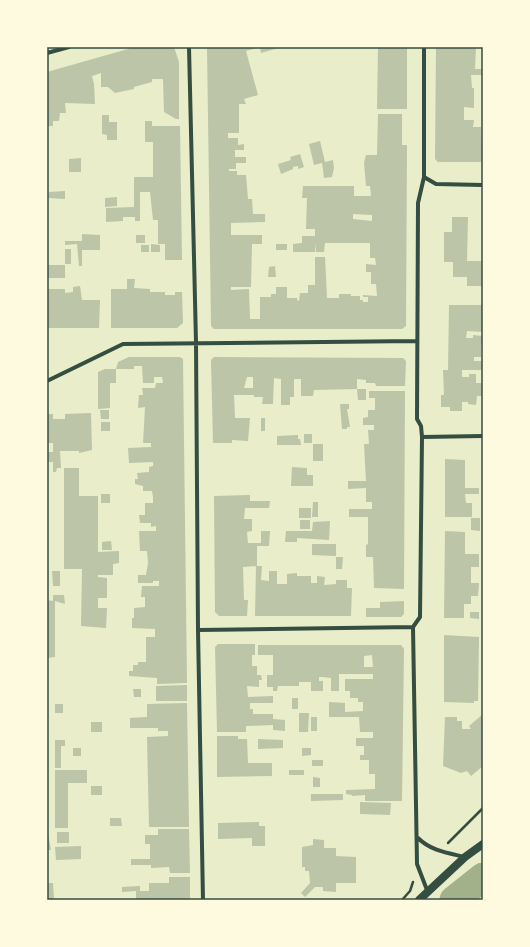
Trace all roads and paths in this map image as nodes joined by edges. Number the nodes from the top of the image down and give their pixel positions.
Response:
1 (68, 47) edge
2 (189, 47) edge
3 (424, 47) edge
4 (47, 53) edge
5 (424, 177) junction
6 (483, 184) edge
7 (416, 341) junction
8 (196, 342) junction
9 (47, 381) edge
10 (483, 436) edge
11 (422, 437) junction
12 (413, 627) junction
13 (198, 630) junction
14 (483, 836) edge
15 (418, 838) junction
16 (483, 844) edge
17 (465, 857) junction
18 (428, 890) junction
19 (204, 900) edge
20 (419, 900) edge

1 - 4 street
2 - 8 street
3 - 5 street
5 - 6 street
5 - 7 street
7 - 8 street
7 - 11 street
8 - 9 street
8 - 13 street
10 - 11 street
11 - 12 street
12 - 13 street
12 - 15 street
13 - 19 street
14 - 17 main road
15 - 17 street
15 - 18 street
16 - 17 main road
17 - 18 main road
18 - 20 main road

